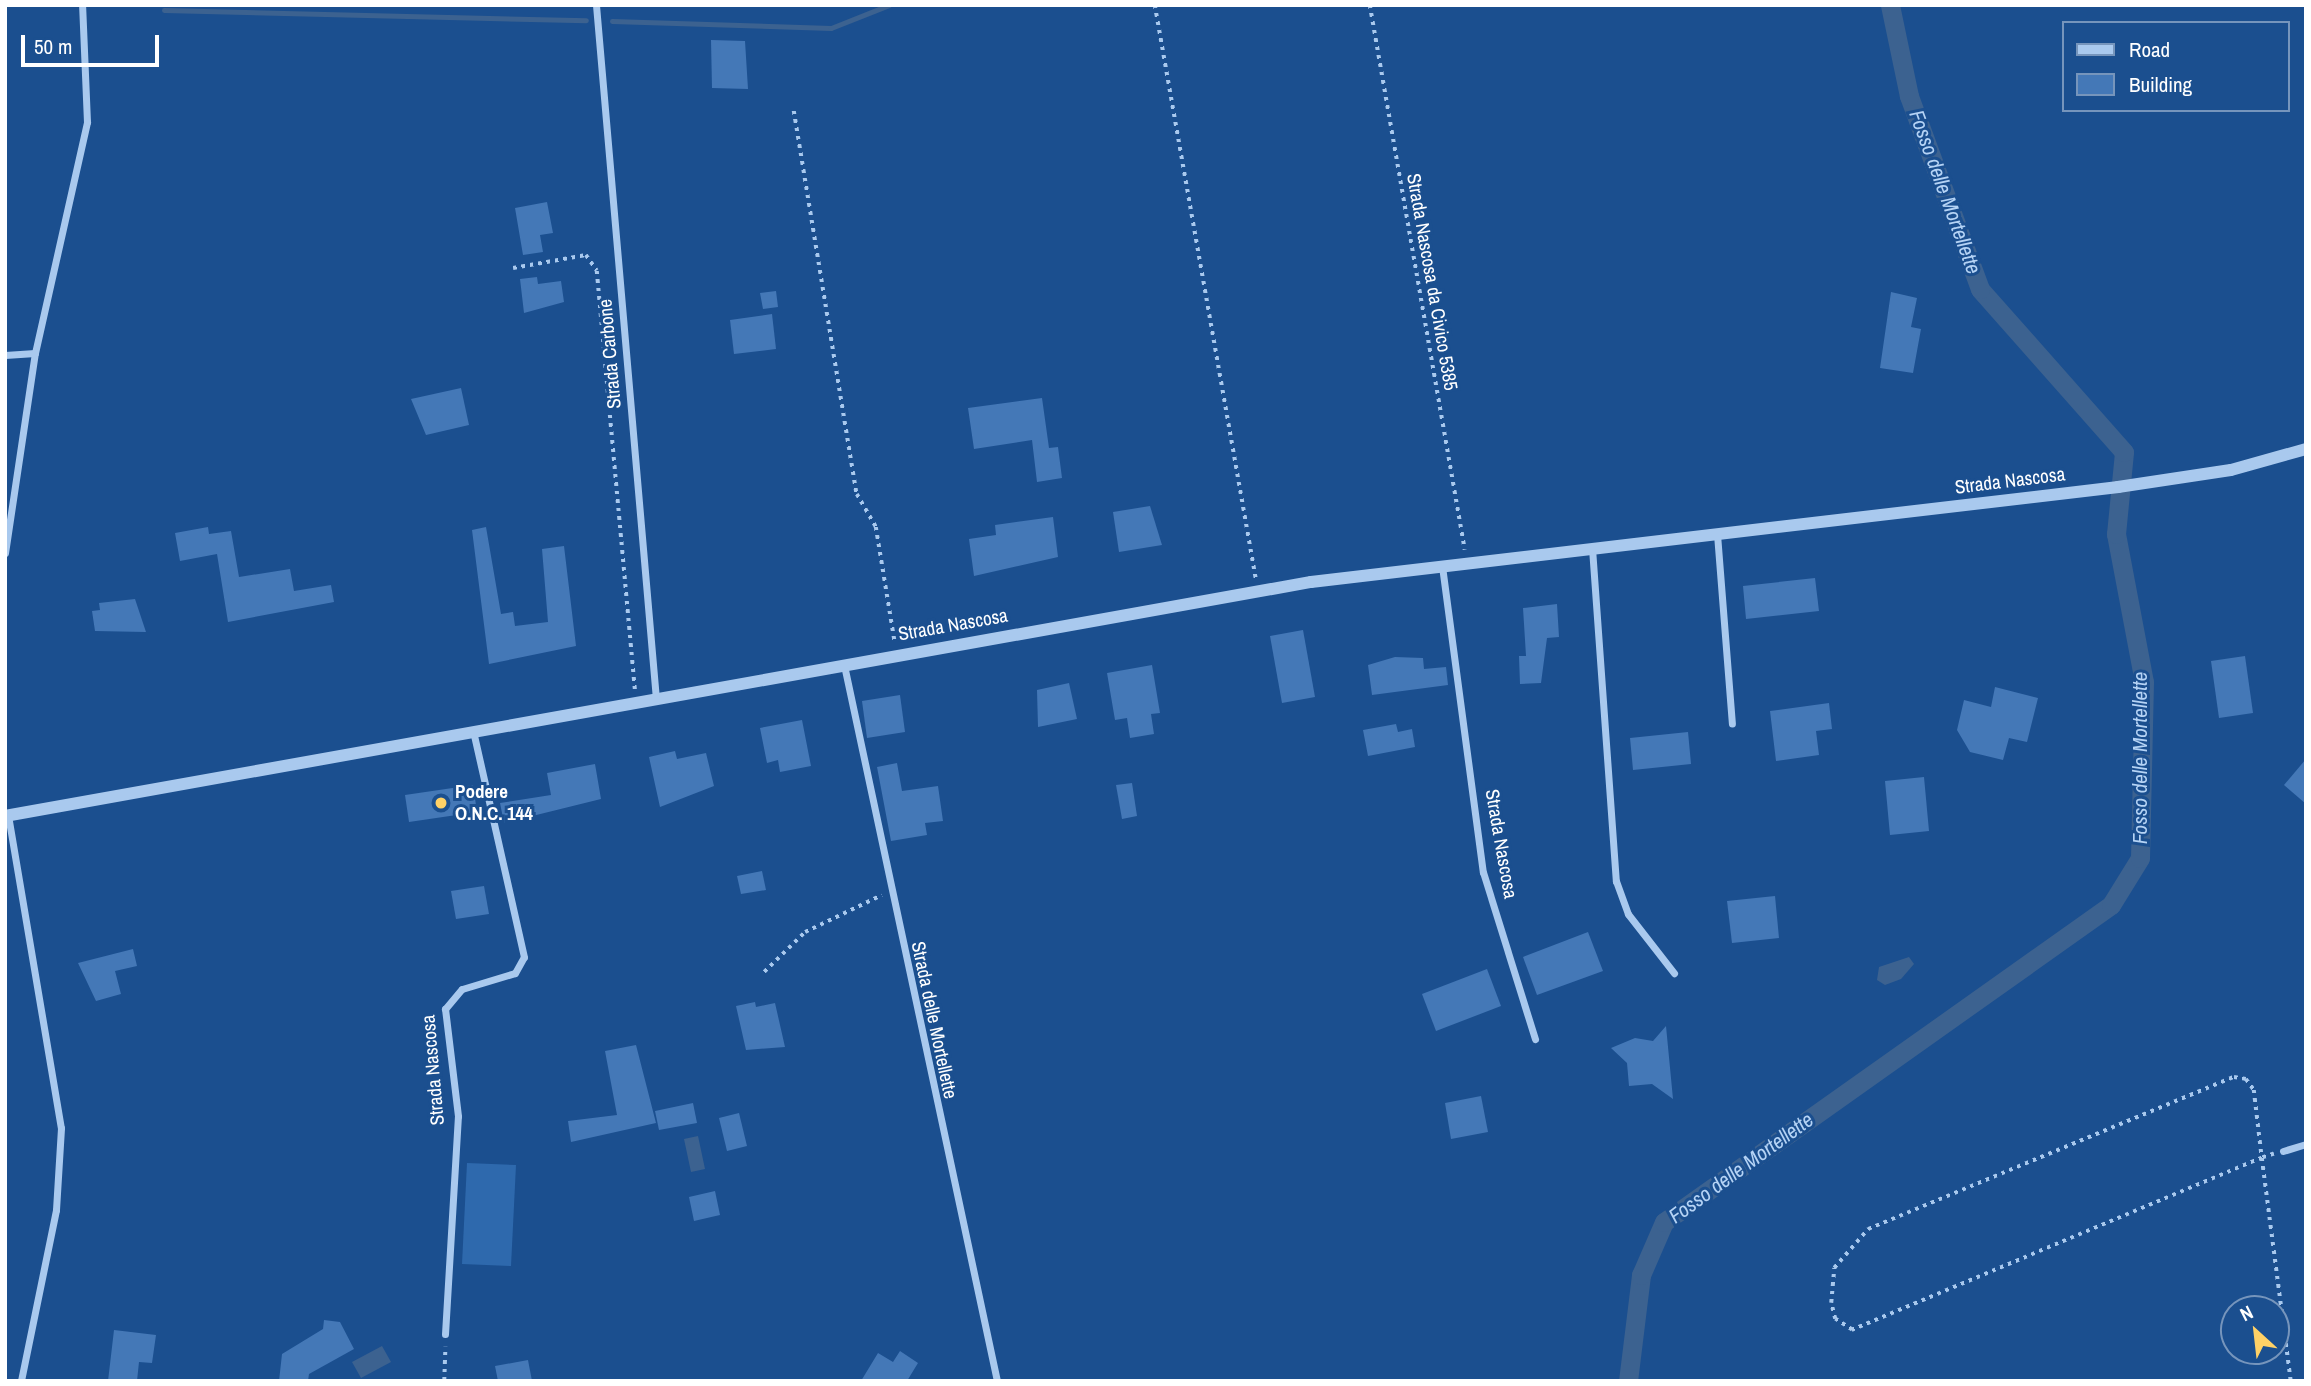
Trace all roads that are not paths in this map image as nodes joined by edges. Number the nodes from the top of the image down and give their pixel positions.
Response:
1 (82, 5) edge
2 (596, 5) edge
3 (35, 353) junction
4 (5, 355) edge
5 (2306, 449) edge
6 (1717, 534) junction
7 (1592, 548) junction
8 (5, 553) edge
9 (1442, 566) junction
10 (844, 665) junction
11 (656, 699) junction
12 (1732, 723) dead end
13 (473, 731) junction
14 (7, 816) edge
15 (1674, 973) dead end
16 (1535, 1040) dead end
17 (2306, 1144) edge
18 (2283, 1151) dead end
19 (445, 1334) road end
20 (21, 1381) edge
21 (997, 1381) edge

1 - 3 street
2 - 11 street, Strada Carbone
3 - 4 street
3 - 8 street
5 - 6 street, Strada Nascosa
6 - 7 street, Strada Nascosa
6 - 12 street
7 - 9 street, Strada Nascosa
7 - 15 street
9 - 10 street, Strada Nascosa
9 - 16 street, Strada Nascosa
10 - 11 street, Strada Nascosa
10 - 21 street, Strada delle Mortellette
11 - 13 street, Strada Nascosa
13 - 14 street, Strada Nascosa
13 - 19 street, Strada Nascosa
14 - 20 street
17 - 18 street

